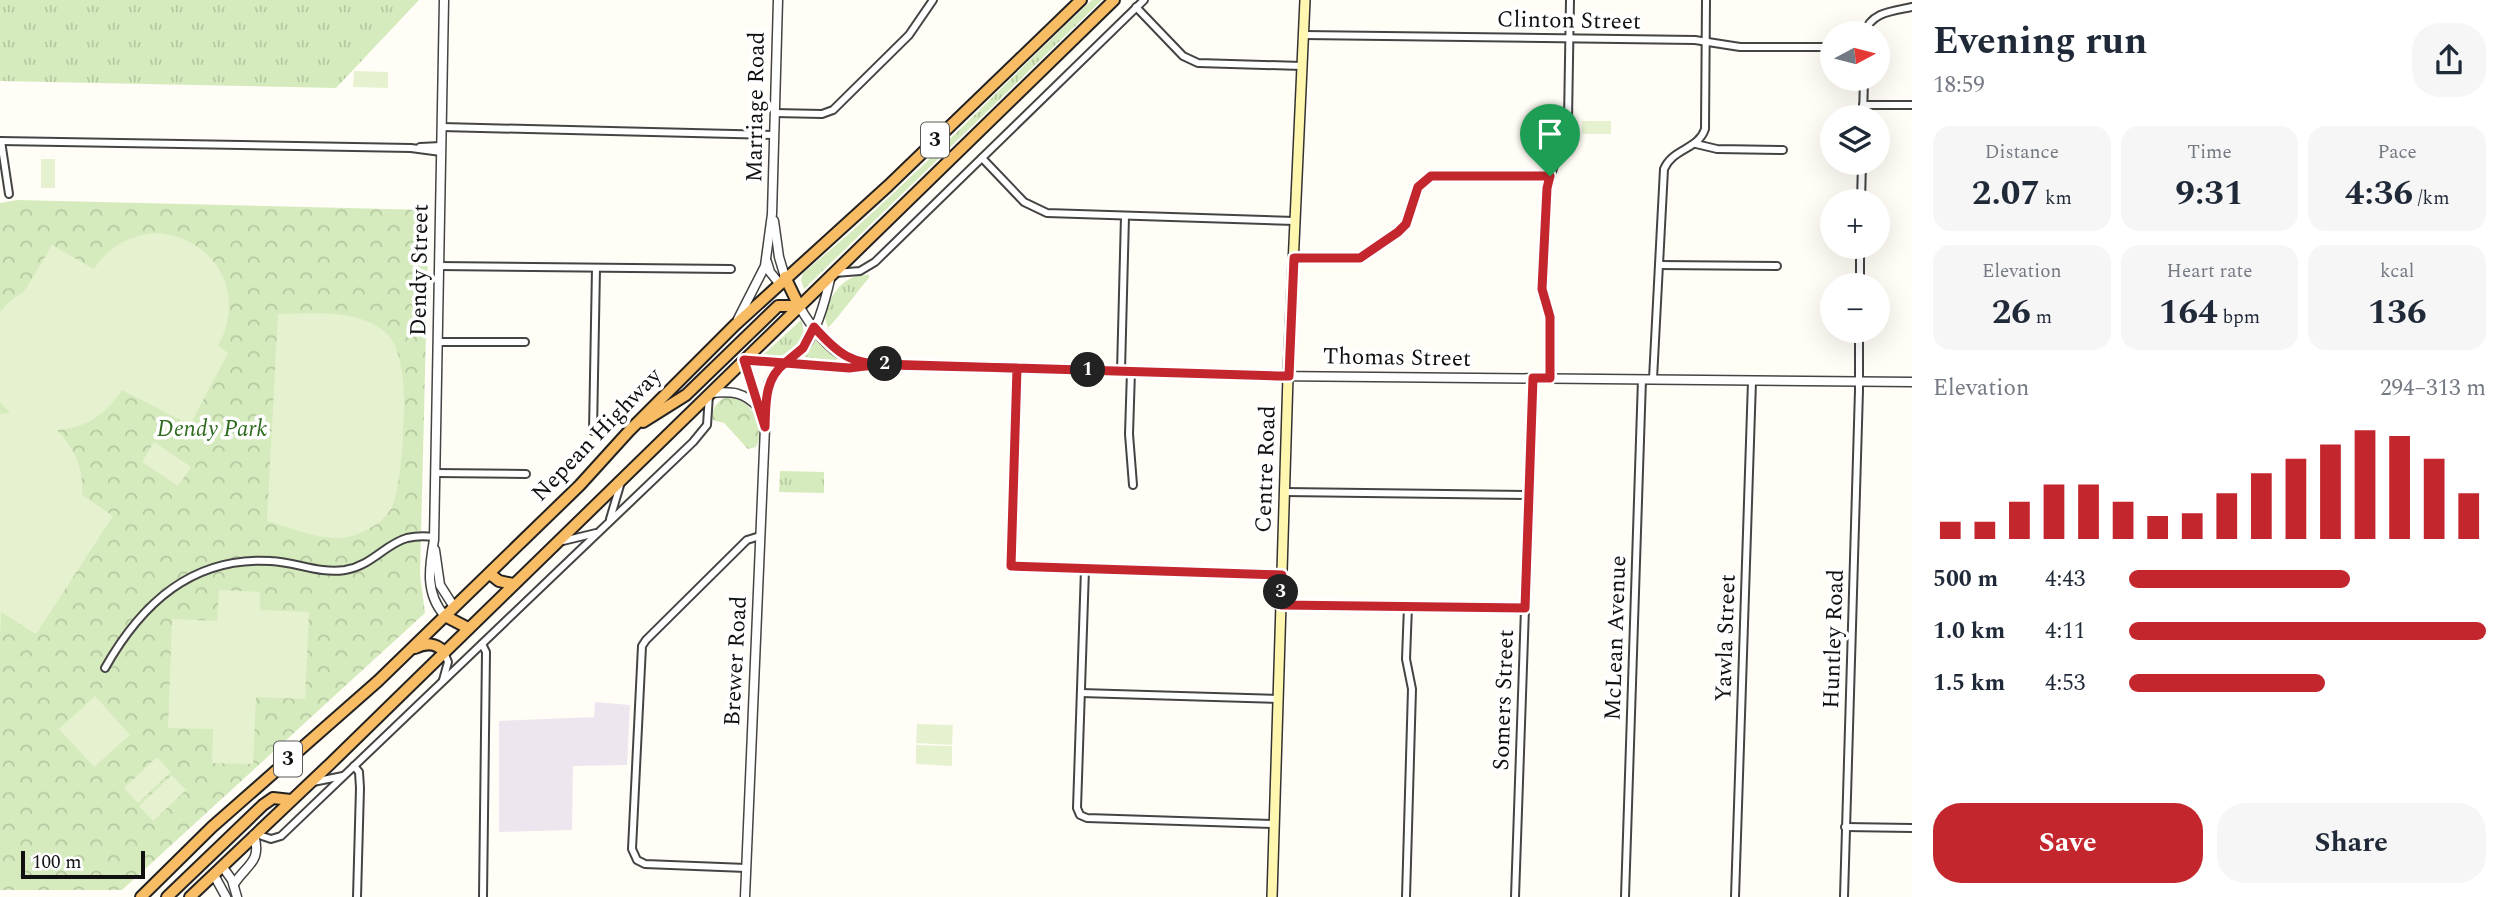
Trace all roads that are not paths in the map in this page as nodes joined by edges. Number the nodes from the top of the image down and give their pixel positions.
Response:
1 (444, 0) edge
2 (778, 0) edge
3 (933, 0) edge
4 (1081, 0) edge
5 (1114, 0) edge
6 (1144, 0) edge
7 (1305, 0) edge
8 (1570, 0) edge
9 (1706, 0) edge
10 (1136, 7) junction
11 (1912, 7) edge
12 (1871, 21) edge
13 (1304, 35) junction
14 (1569, 38) junction
15 (1706, 42) junction
16 (1820, 47) edge
17 (1302, 66) junction
18 (1864, 91) edge
19 (1863, 105) edge
20 (1890, 105) edge
21 (1912, 105) edge
22 (775, 113) junction
23 (442, 127) junction
24 (775, 135) junction
25 (0, 141) edge
26 (1696, 144) junction
27 (441, 149) junction
28 (1783, 150) dead end
29 (982, 158) junction
30 (1550, 176) junction
31 (9, 194) dead end
32 (772, 214) junction
33 (1125, 216) junction
34 (1296, 221) junction
35 (767, 253) junction
36 (1294, 258) junction
37 (439, 265) junction
38 (1659, 265) junction
39 (1777, 266) dead end
40 (596, 268) junction
41 (731, 269) dead end
42 (832, 274) junction
43 (782, 280) junction
44 (799, 306) junction
45 (734, 326) junction
46 (814, 327) junction
47 (438, 342) junction
48 (525, 342) dead end
49 (739, 343) junction
50 (1859, 343) edge
51 (744, 360) junction
52 (785, 363) junction
53 (882, 364) junction
54 (1017, 368) junction
55 (1121, 371) junction
56 (1131, 372) junction
57 (1289, 376) junction
58 (1533, 378) junction
59 (1550, 378) junction
60 (1642, 379) junction
61 (1653, 379) junction
62 (1752, 381) junction
63 (699, 382) junction
64 (1858, 382) junction
65 (1912, 382) edge
66 (709, 393) junction
67 (761, 410) junction
68 (765, 427) junction
69 (632, 428) junction
70 (593, 431) dead end
71 (435, 473) junction
72 (526, 474) dead end
73 (623, 477) junction
74 (1133, 485) dead end
75 (1285, 492) junction
76 (1529, 495) junction
77 (607, 524) junction
78 (601, 530) junction
79 (761, 536) junction
80 (434, 538) junction
81 (556, 543) junction
82 (742, 546) junction
83 (760, 546) junction
84 (1085, 569) junction
85 (490, 573) junction
86 (1282, 575) junction
87 (513, 584) junction
88 (1281, 605) junction
89 (454, 607) junction
90 (1408, 607) junction
91 (1525, 608) junction
92 (445, 615) junction
93 (468, 628) junction
94 (482, 644) junction
95 (409, 651) junction
96 (444, 652) junction
97 (105, 668) dead end
98 (441, 684) junction
99 (1081, 693) junction
100 (1278, 699) junction
101 (354, 766) junction
102 (345, 775) junction
103 (307, 784) junction
104 (291, 800) junction
105 (1274, 824) junction
106 (1845, 827) junction
107 (1912, 828) edge
108 (255, 834) junction
109 (199, 839) junction
110 (209, 857) junction
111 (222, 866) junction
112 (746, 868) junction
113 (214, 875) junction
114 (234, 884) junction
115 (193, 896) edge
116 (141, 897) edge
117 (167, 897) edge
118 (226, 897) edge
119 (237, 897) edge
120 (357, 897) edge
121 (483, 897) edge
122 (745, 897) edge
123 (1272, 897) edge
124 (1406, 897) edge
125 (1515, 897) edge
126 (1625, 897) edge
127 (1735, 897) edge
128 (1844, 897) edge

1 - 23 street, Dendy Street
2 - 22 street, Marriage Road
3 - 22 street
4 - 43 highway, Nepean Highway / 3
5 - 42 highway, Nepean Highway / 3
6 - 10 street
7 - 13 main road, Centre Road
8 - 14 street
9 - 15 street
10 - 17 street
10 - 29 street
11 - 12 street
13 - 14 street, Clinton Street
13 - 17 main road, Centre Road
14 - 15 street, Clinton Street
14 - 30 street
15 - 16 street, Clinton Street
15 - 26 street
17 - 34 main road, Centre Road
18 - 19 street
20 - 21 street
22 - 24 street, Marriage Road
23 - 24 street
23 - 27 street, Dendy Street
24 - 32 street, Marriage Road
25 - 27 street
25 - 31 street
26 - 28 street
26 - 38 street
27 - 37 street, Dendy Street
29 - 33 street
29 - 42 street
30 - 36 street
30 - 59 street
32 - 35 street, Marriage Road
32 - 43 street, Marriage Road
33 - 34 street
33 - 55 street
34 - 36 main road, Centre Road
35 - 43 street
35 - 45 street, Marriage Road
36 - 57 main road, Centre Road
37 - 40 street
37 - 47 street, Dendy Street
38 - 39 street
38 - 61 street
40 - 41 street
40 - 70 street
42 - 44 highway, Nepean Highway / 3
42 - 46 street, Brewer Road
43 - 44 highway
43 - 45 highway, Nepean Highway / 3
44 - 46 street, Thomas Street
44 - 49 highway
44 - 51 highway, Nepean Highway / 3
45 - 49 highway
45 - 69 highway, Nepean Highway / 3
46 - 52 street, Brewer Road
46 - 53 street, Thomas Street
47 - 48 street
47 - 71 street, Dendy Street
49 - 51 highway
49 - 63 highway
50 - 64 street, Huntley Road
51 - 52 street, Thomas Street
51 - 66 highway, Nepean Highway / 3
51 - 67 street, Brewer Road
52 - 53 street, Thomas Street
52 - 68 street, Brewer Road
53 - 54 street, Thomas Street
54 - 55 street, Thomas Street
54 - 84 street
55 - 56 street, Thomas Street
56 - 57 street, Thomas Street
56 - 74 street
57 - 58 street, Thomas Street
57 - 75 main road, Centre Road
58 - 59 street, Thomas Street
58 - 76 street, Somers Street
59 - 60 street, Thomas Street
60 - 61 street, Thomas Street
60 - 126 street, McLean Avenue
61 - 62 street, Thomas Street
62 - 64 street, Thomas Street
62 - 127 street, Yawla Street
63 - 66 highway
63 - 69 highway
64 - 65 street, Thomas Street
64 - 106 street, Huntley Road
66 - 67 street
66 - 73 highway, Nepean Highway / 3
66 - 77 street
67 - 68 street, Brewer Road
68 - 79 street, Brewer Road
69 - 85 highway, Nepean Highway / 3
71 - 72 street
71 - 80 street, Dendy Street
73 - 77 street
73 - 81 highway, Nepean Highway / 3
75 - 76 street
75 - 86 main road, Centre Road
76 - 91 street, Somers Street
77 - 78 street
78 - 81 street
78 - 94 street
79 - 82 street
79 - 83 street, Brewer Road
80 - 89 street, Dendy Street
80 - 92 street, Dendy Street
80 - 97 street
81 - 87 highway, Nepean Highway / 3
82 - 83 street
82 - 112 street
83 - 112 street, Brewer Road
84 - 86 street
84 - 99 street
85 - 87 highway
85 - 89 highway, Nepean Highway / 3
86 - 88 main road, Centre Road
87 - 93 highway, Nepean Highway / 3
88 - 90 street
88 - 100 main road, Centre Road
89 - 92 highway, Nepean Highway / 3
89 - 93 highway
90 - 91 street
90 - 124 street
91 - 125 street, Somers Street
92 - 93 highway
92 - 95 highway, Nepean Highway / 3
93 - 96 highway, Nepean Highway / 3
94 - 98 street
94 - 121 street
95 - 96 highway
95 - 109 highway, Nepean Highway / 3
96 - 98 street
96 - 103 highway, Nepean Highway / 3
98 - 101 street
99 - 100 street
99 - 105 street
100 - 105 main road, Centre Road
101 - 102 street
101 - 120 street
102 - 103 street
102 - 108 street
103 - 104 highway, Nepean Highway / 3
104 - 108 highway, Nepean Highway / 3
104 - 110 highway
105 - 123 main road, Centre Road
106 - 107 street
106 - 128 street, Huntley Road
108 - 111 highway, Nepean Highway / 3
108 - 114 street
109 - 110 highway
109 - 116 highway, Nepean Highway / 3
110 - 111 highway
110 - 113 highway
110 - 117 highway
111 - 113 highway, Nepean Highway / 3
111 - 114 street
112 - 122 street, Brewer Road
113 - 115 highway, Nepean Highway / 3
113 - 118 street
114 - 119 street

